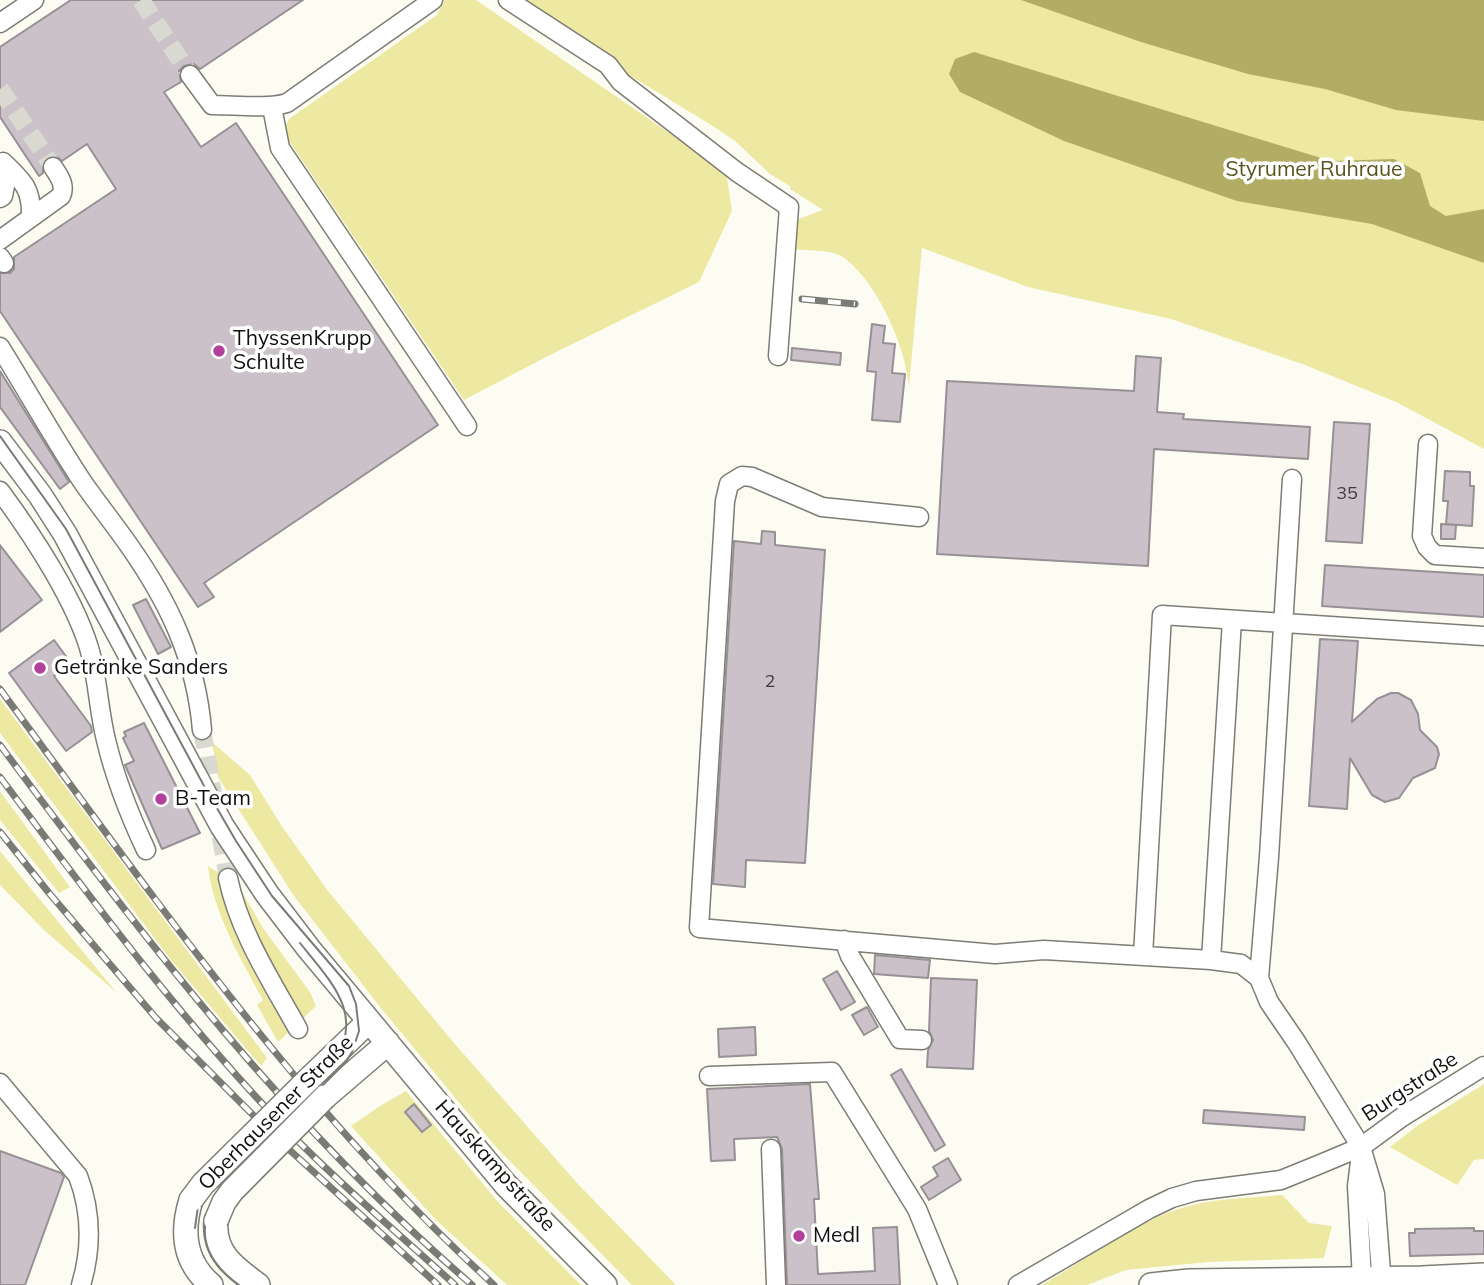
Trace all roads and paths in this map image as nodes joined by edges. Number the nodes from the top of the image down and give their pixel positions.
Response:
1 (34, 0) edge
2 (433, 0) edge
3 (508, 0) edge
4 (0, 23) edge
5 (190, 75) tunnel mouth
6 (272, 107) junction
7 (2, 159) edge
8 (53, 167) tunnel mouth
9 (0, 198) edge
10 (31, 218) junction
11 (0, 240) edge
12 (0, 347) edge
13 (778, 356) dead end
14 (467, 426) dead end
15 (0, 442) edge
16 (1428, 444) dead end
17 (1292, 479) dead end
18 (0, 491) edge
19 (919, 517) dead end
20 (1484, 558) edge
21 (1232, 620) junction
22 (1284, 622) junction
23 (1484, 636) edge
24 (202, 730) tunnel mouth
25 (146, 850) dead end
26 (228, 878) tunnel mouth
27 (844, 940) junction
28 (1143, 956) junction
29 (1211, 960) junction
30 (1259, 978) junction
31 (299, 1030) dead end
32 (379, 1031) junction
33 (922, 1040) dead end
34 (1484, 1066) edge
35 (709, 1076) dead end
36 (0, 1083) edge
37 (1361, 1147) junction
38 (771, 1149) dead end
39 (1484, 1275) edge
40 (1375, 1281) edge
41 (1202, 1283) edge
42 (81, 1285) edge
43 (211, 1285) edge
44 (258, 1285) edge
45 (605, 1285) edge
46 (776, 1285) edge
47 (948, 1285) edge
48 (1018, 1285) edge
49 (1151, 1285) edge

1 - 4 street
2 - 6 street
3 - 13 street
5 - 6 street
6 - 14 street
7 - 9 street
7 - 10 street
8 - 10 street
10 - 11 street
12 - 24 street
15 - 32 main road, Oberhausener Straße
16 - 20 street
17 - 22 street
18 - 25 street
19 - 27 street
21 - 22 street
21 - 28 street
21 - 29 street
22 - 23 street
22 - 30 street
26 - 31 street
27 - 28 street
27 - 33 street
28 - 29 street
29 - 30 street
30 - 37 street
32 - 43 main road, Oberhausener Straße, bridge
32 - 44 main road, Oberhausener Straße, bridge
32 - 45 main road, Hauskampstraße
34 - 37 street, Burgstraße
35 - 47 street
36 - 42 street
37 - 40 street, Burgstraße
37 - 48 street
38 - 46 street
39 - 40 main road
40 - 41 main road
41 - 49 main road

